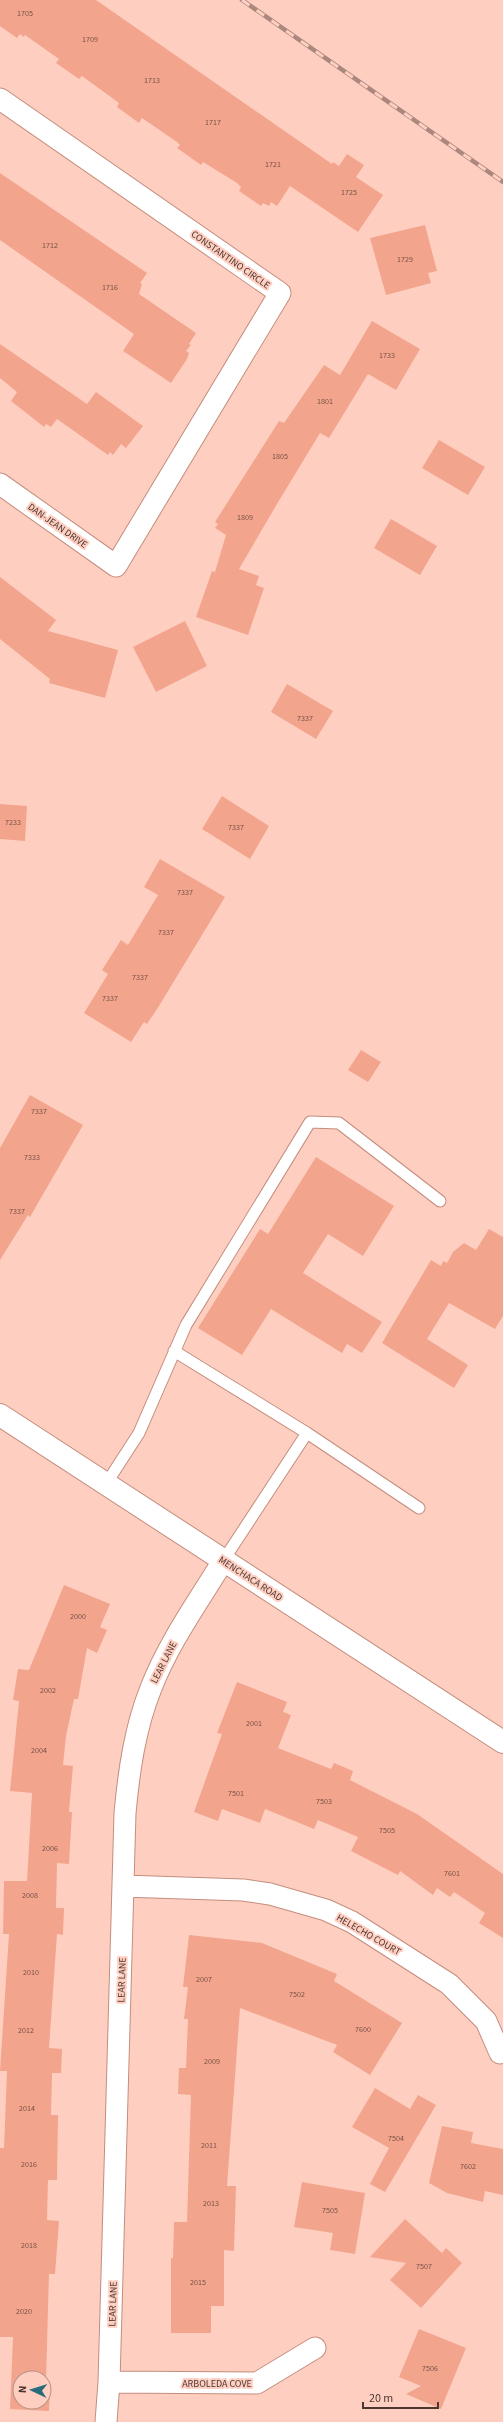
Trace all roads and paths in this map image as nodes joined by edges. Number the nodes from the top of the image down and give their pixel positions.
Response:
1 (0, 99) edge
2 (0, 484) edge
3 (116, 566) joint
4 (440, 1201) dead end
5 (174, 1351) junction
6 (0, 1415) edge
7 (306, 1433) junction
8 (106, 1484) junction
9 (419, 1508) dead end
10 (224, 1561) junction
11 (503, 1742) edge
12 (123, 1886) junction
13 (500, 2053) dead end
14 (315, 2348) dead end
15 (109, 2382) junction
16 (106, 2422) edge

1 - 3 street, CONSTANTINO CIRCLE
2 - 3 street, DAN-JEAN DRIVE
4 - 5 lane
5 - 7 lane
5 - 8 lane
6 - 8 main road, MENCHACA ROAD
7 - 9 lane
7 - 10 lane
8 - 10 main road, MENCHACA ROAD
10 - 11 main road, MENCHACA ROAD
10 - 12 street, LEAR LANE
12 - 13 street, HELECHO COURT
12 - 15 street, LEAR LANE
14 - 15 street, ARBOLEDA COVE
15 - 16 street, LEAR LANE

